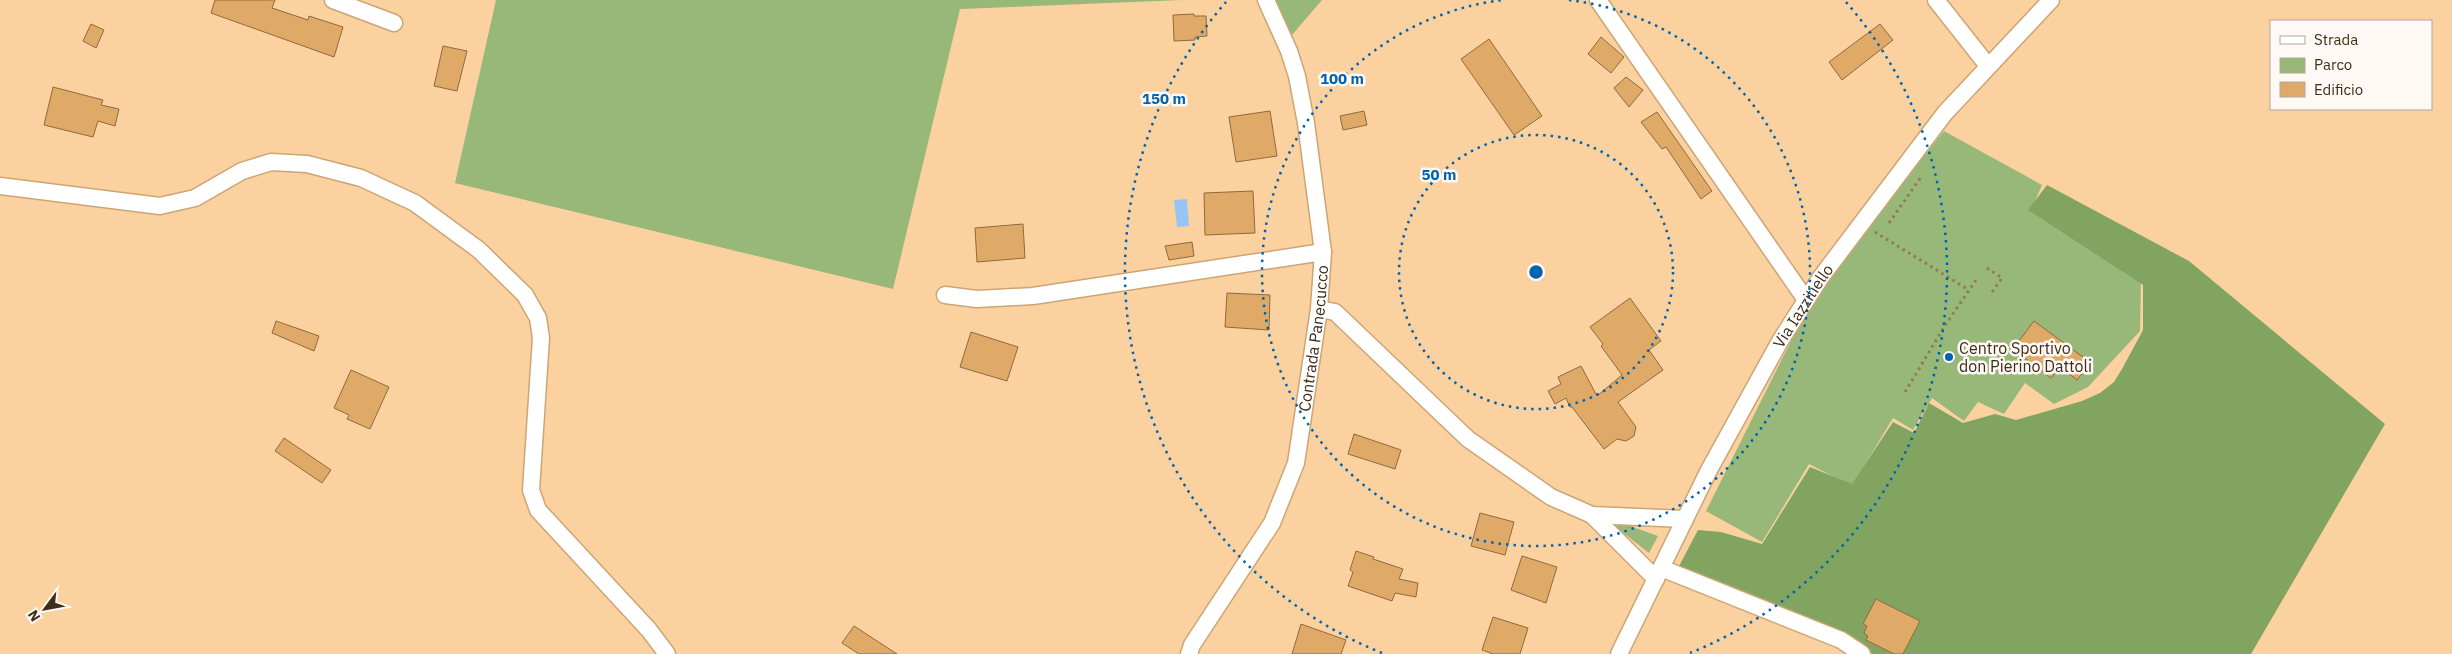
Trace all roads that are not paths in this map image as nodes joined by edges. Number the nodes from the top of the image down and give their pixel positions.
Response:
1 (333, 0) edge
2 (1266, 0) edge
3 (1598, 0) edge
4 (1936, 0) edge
5 (2051, 0) edge
6 (394, 23) dead end
7 (1988, 66) junction
8 (0, 186) edge
9 (1323, 252) junction
10 (945, 295) dead end
11 (1806, 300) junction
12 (1318, 308) junction
13 (1592, 515) junction
14 (1685, 519) junction
15 (1658, 574) junction
16 (667, 654) edge
17 (1188, 654) edge
18 (1619, 654) edge
19 (1862, 654) edge

1 - 6 street
2 - 9 street, Contrada Panecucco
3 - 11 street
4 - 7 street
5 - 7 street, Via Iazzitiello
7 - 11 street, Via Iazzitiello
8 - 16 street
9 - 10 street
9 - 12 street, Contrada Panecucco
11 - 14 street, Via Iazzitiello
12 - 13 street
12 - 17 street, Contrada Panecucco
13 - 14 street
13 - 15 street
14 - 15 street, Via Iazzitiello
15 - 18 street, Via Iazzitiello
15 - 19 street

